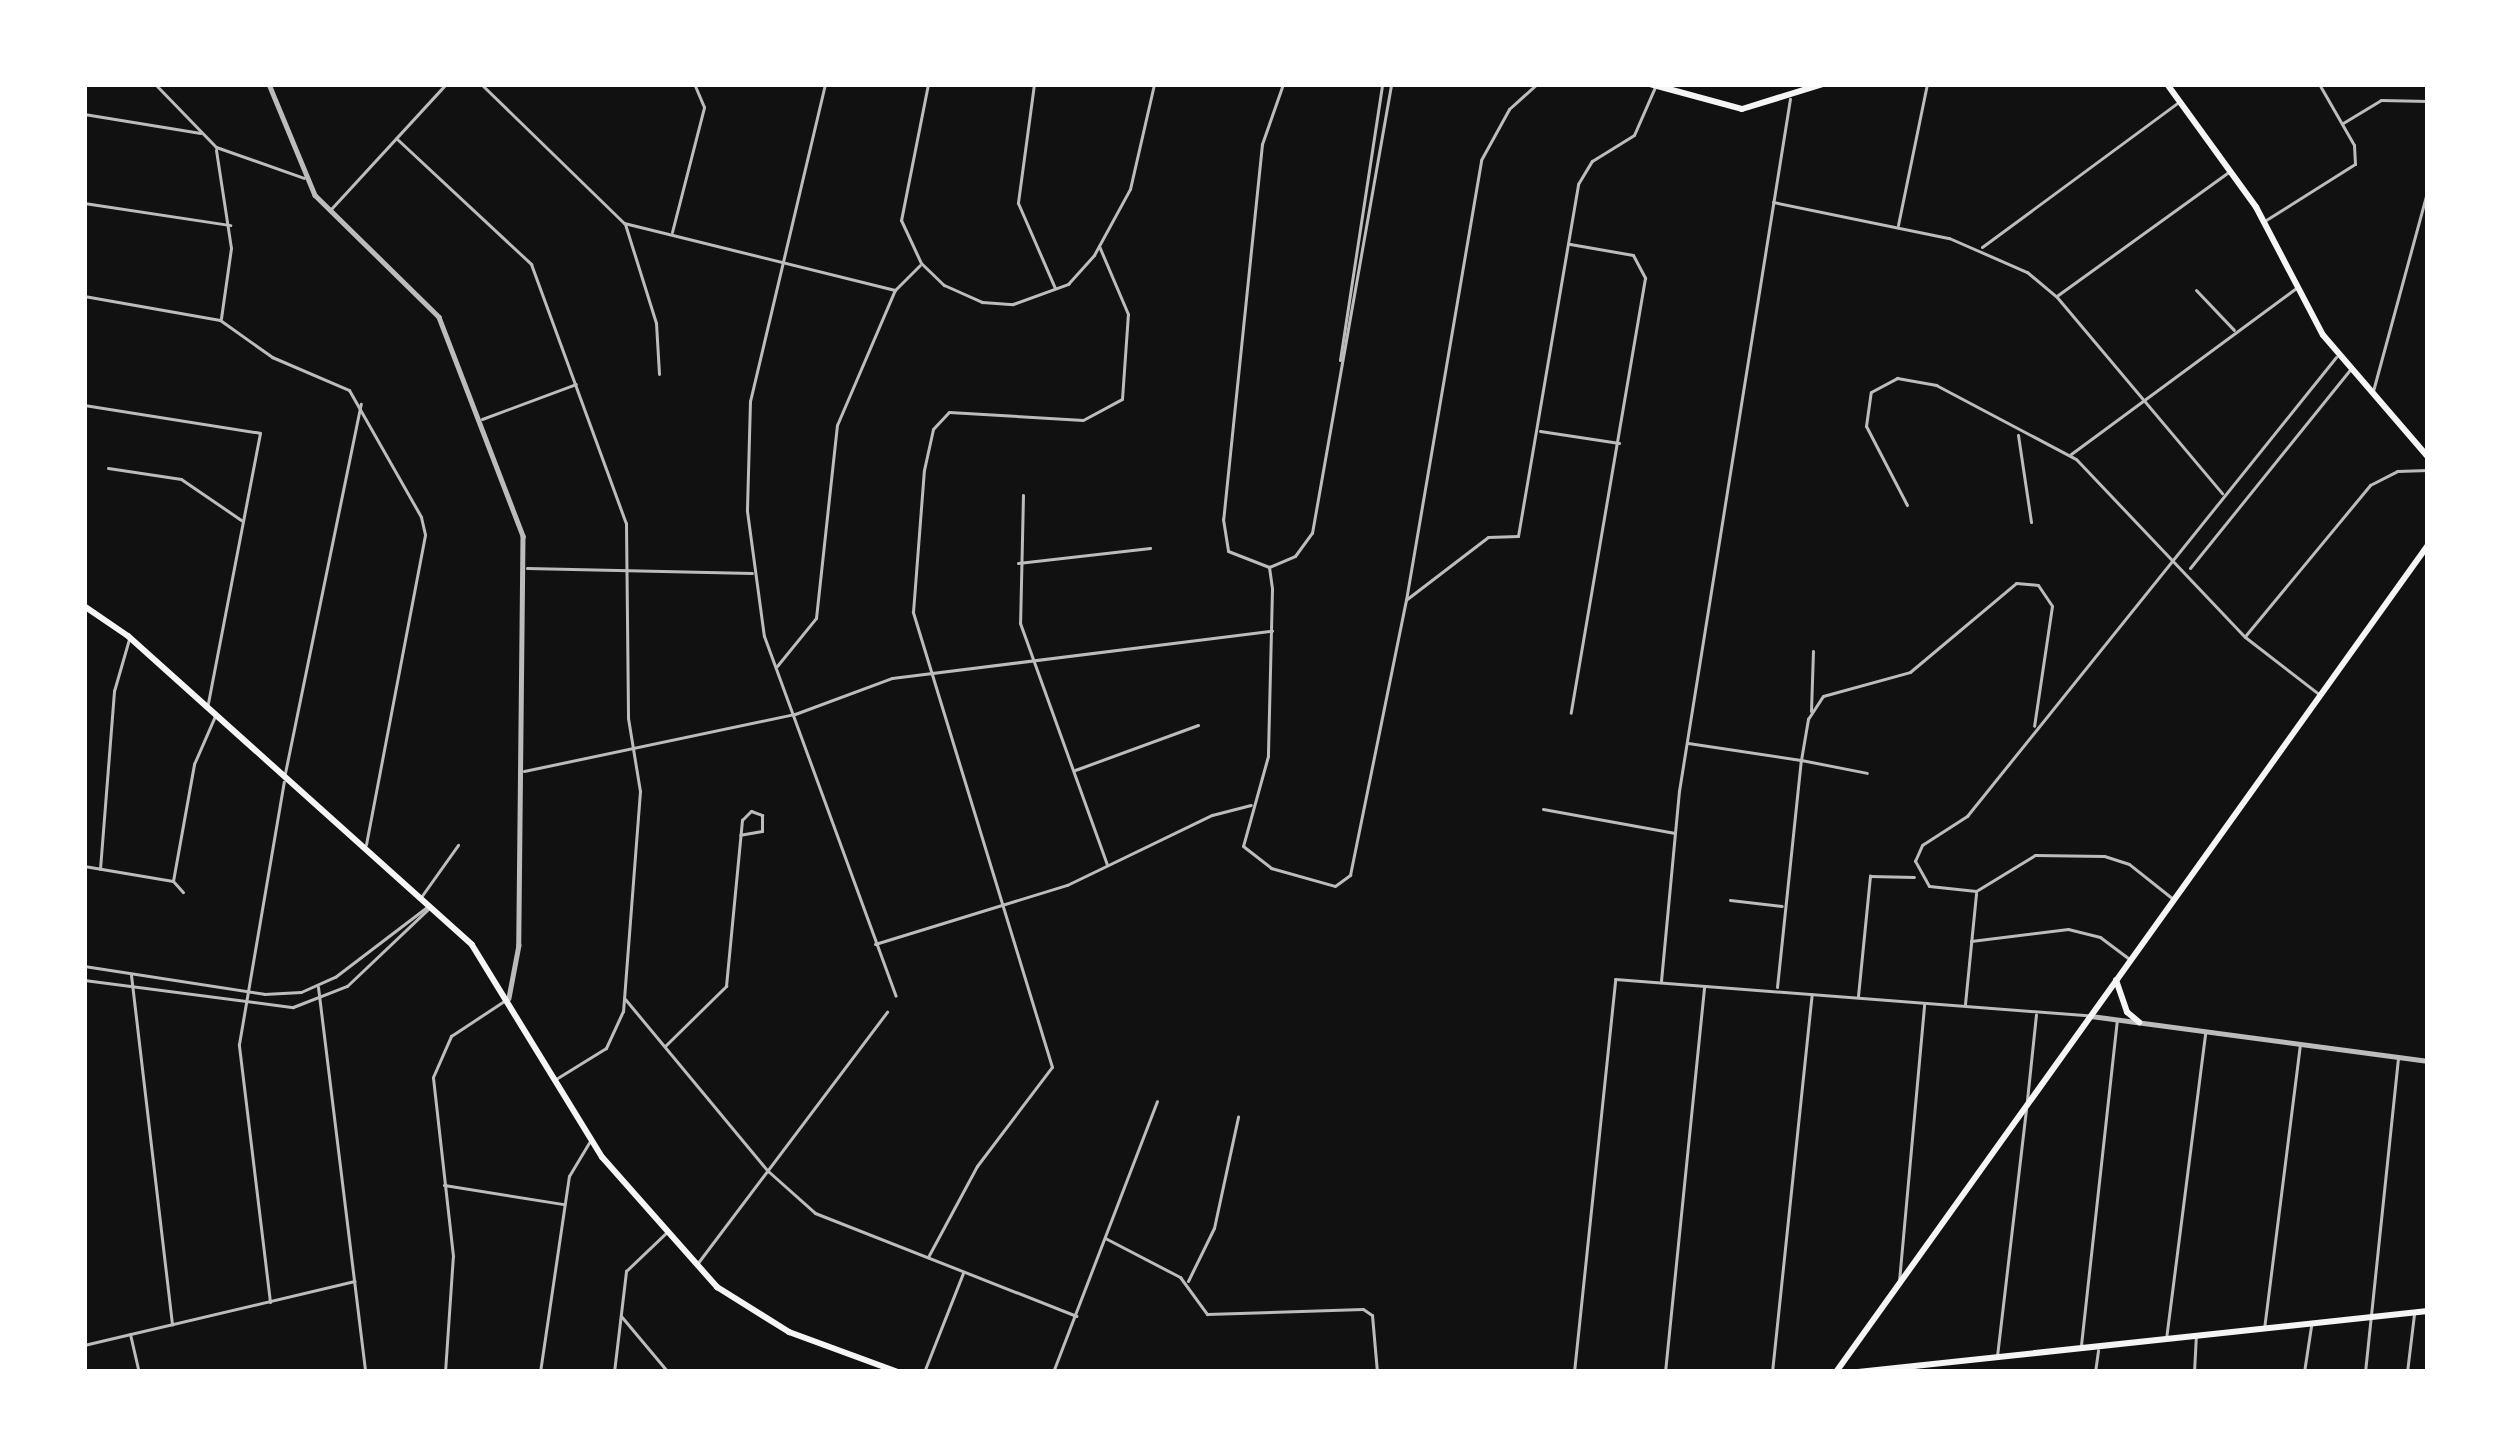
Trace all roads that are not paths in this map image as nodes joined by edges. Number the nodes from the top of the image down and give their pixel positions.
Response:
1 (155, 84) edge
2 (269, 84) edge
3 (446, 84) edge
4 (481, 84) edge
5 (694, 84) edge
6 (825, 84) edge
7 (928, 84) edge
8 (1034, 84) edge
9 (1154, 84) edge
10 (1283, 84) edge
11 (1382, 84) edge
12 (1391, 84) edge
13 (1537, 84) edge
14 (1823, 84) edge
15 (1927, 84) edge
16 (2167, 84) edge
17 (2319, 84) edge
18 (1653, 85) edge
19 (1790, 96) junction
20 (2180, 100) junction
21 (2428, 101) edge
22 (84, 114) edge
23 (2342, 124) junction
24 (200, 133) junction
25 (396, 138) junction
26 (215, 147) junction
27 (2231, 170) junction
28 (304, 178) junction
29 (2428, 188) edge
30 (1772, 202) junction
31 (84, 203) edge
32 (329, 210) junction
33 (2265, 221) junction
34 (624, 223) junction
35 (230, 225) junction
36 (1898, 227) junction
37 (671, 234) junction
38 (1569, 244) junction
39 (1100, 246) junction
40 (1981, 248) junction
41 (784, 260) junction
42 (921, 263) junction
43 (2298, 286) junction
44 (895, 290) junction
45 (1056, 290) junction
46 (2196, 290) dead end
47 (84, 296) edge
48 (2056, 296) junction
49 (220, 320) junction
50 (2236, 332) junction
51 (2338, 354) junction
52 (1340, 368) junction
53 (2351, 369) junction
54 (658, 374) dead end
55 (578, 384) junction
56 (2372, 392) junction
57 (2143, 399) junction
58 (361, 404) junction
59 (84, 405) edge
60 (482, 419) junction
61 (1538, 430) junction
62 (2018, 431) junction
63 (1619, 443) junction
64 (2069, 455) junction
65 (2428, 457) edge
66 (108, 468) dead end
67 (2428, 470) edge
68 (1023, 495) dead end
69 (2224, 495) junction
70 (1907, 506) dead end
71 (243, 522) junction
72 (2031, 522) dead end
73 (2428, 545) edge
74 (1150, 548) dead end
75 (2174, 557) junction
76 (1016, 563) junction
77 (1269, 567) junction
78 (527, 568) junction
79 (2189, 570) junction
80 (630, 571) junction
81 (752, 573) junction
82 (1406, 600) junction
83 (84, 606) edge
84 (1274, 631) junction
85 (2245, 637) junction
86 (130, 638) junction
87 (1813, 651) dead end
88 (1029, 657) junction
89 (778, 666) junction
90 (932, 671) junction
91 (2321, 696) junction
92 (207, 709) junction
93 (1811, 712) junction
94 (1571, 713) dead end
95 (795, 714) junction
96 (215, 716) junction
97 (1198, 725) dead end
98 (2034, 729) junction
99 (1686, 743) junction
100 (632, 746) junction
101 (1801, 760) junction
102 (522, 771) junction
103 (1073, 771) junction
104 (1868, 773) dead end
105 (285, 779) junction
106 (1253, 806) junction
107 (1543, 809) dead end
108 (1676, 833) junction
109 (740, 836) junction
110 (458, 844) dead end
111 (364, 853) junction
112 (84, 866) edge
113 (1107, 867) junction
114 (100, 869) junction
115 (1918, 877) junction
116 (173, 881) junction
117 (1976, 891) junction
118 (183, 892) dead end
119 (420, 898) junction
120 (1730, 900) dead end
121 (2175, 900) junction
122 (429, 906) junction
123 (1003, 906) junction
124 (1785, 906) junction
125 (1972, 940) junction
126 (875, 944) junction
127 (2130, 959) junction
128 (84, 966) edge
129 (130, 974) junction
130 (84, 980) edge
131 (2116, 980) junction
132 (1661, 981) junction
133 (1704, 986) junction
134 (132, 987) junction
135 (318, 987) junction
136 (1776, 991) junction
137 (244, 992) junction
138 (1812, 994) junction
139 (896, 996) dead end
140 (509, 998) junction
141 (624, 998) junction
142 (1858, 998) junction
143 (322, 999) junction
144 (1924, 1002) junction
145 (243, 1004) junction
146 (1964, 1005) junction
147 (887, 1012) dead end
148 (2036, 1012) junction
149 (2091, 1016) junction
150 (2117, 1019) junction
151 (2139, 1022) junction
152 (2205, 1030) junction
153 (2300, 1044) junction
154 (663, 1047) junction
155 (2398, 1057) junction
156 (2428, 1061) edge
157 (556, 1079) junction
158 (1157, 1101) dead end
159 (2026, 1106) junction
160 (1238, 1117) dead end
161 (592, 1141) junction
162 (768, 1171) junction
163 (442, 1185) junction
164 (563, 1204) junction
165 (667, 1232) junction
166 (1105, 1238) junction
167 (928, 1257) junction
168 (696, 1265) junction
169 (964, 1271) junction
170 (355, 1281) junction
171 (1188, 1283) junction
172 (1899, 1283) junction
173 (270, 1302) junction
174 (2428, 1311) edge
175 (2415, 1313) junction
176 (620, 1315) junction
177 (1076, 1316) junction
178 (2368, 1318) junction
179 (172, 1324) junction
180 (2311, 1325) junction
181 (2264, 1330) junction
182 (130, 1334) junction
183 (2196, 1337) junction
184 (2166, 1341) junction
185 (84, 1345) edge
186 (2098, 1348) junction
187 (2080, 1350) junction
188 (1994, 1358) junction
189 (872, 1362) junction
190 (364, 1364) junction
191 (139, 1372) edge
192 (358, 1372) edge
193 (365, 1372) edge
194 (445, 1372) edge
195 (540, 1372) edge
196 (614, 1372) edge
197 (668, 1372) edge
198 (868, 1372) edge
199 (898, 1372) edge
200 (923, 1372) edge
201 (1053, 1372) edge
202 (1377, 1372) edge
203 (1574, 1372) edge
204 (1665, 1372) edge
205 (1772, 1372) edge
206 (1836, 1372) edge
207 (1858, 1372) edge
208 (1990, 1372) edge
209 (2095, 1372) edge
210 (2194, 1372) edge
211 (2304, 1372) edge
212 (2365, 1372) edge
213 (2407, 1372) edge

1 - 24 street
2 - 28 street
3 - 25 street
4 - 34 street
5 - 37 street
6 - 41 street
7 - 42 street
8 - 45 street
9 - 39 street
10 - 77 street
11 - 52 street
12 - 52 street
13 - 82 street
14 - 19 main road
15 - 36 street
16 - 20 main road
17 - 23 street
18 - 19 main road
18 - 38 street
19 - 30 street
20 - 27 main road
20 - 40 street
21 - 23 street
22 - 24 street
23 - 33 street
24 - 26 street
25 - 32 street
25 - 55 street
26 - 28 street
26 - 35 street
27 - 33 main road
27 - 48 street
28 - 32 street
29 - 56 street
30 - 36 street
30 - 99 street
31 - 35 street
32 - 60 street
33 - 43 main road
34 - 37 street
34 - 54 street
35 - 49 street
36 - 40 street
37 - 41 street
38 - 61 street
38 - 63 street
39 - 45 street
39 - 90 street
40 - 48 street
41 - 44 street
41 - 81 street
42 - 44 street
42 - 45 street
43 - 50 street
43 - 51 main road
44 - 89 street
46 - 50 street
47 - 49 street
48 - 57 street
49 - 58 street
50 - 57 street
51 - 53 main road
51 - 69 street
52 - 77 street
53 - 56 main road
53 - 79 street
55 - 60 street
55 - 80 street
56 - 65 main road
57 - 64 street
57 - 69 street
58 - 105 street
58 - 111 street
59 - 71 street
60 - 78 street
61 - 63 street
61 - 82 street
62 - 64 street
62 - 70 street
62 - 72 street
63 - 94 street
64 - 75 street
66 - 71 street
67 - 85 street
68 - 76 street
69 - 75 street
71 - 92 street
73 - 91 main road
74 - 76 street
75 - 79 street
75 - 98 street
76 - 88 street
77 - 84 street
78 - 80 street
78 - 102 street
79 - 85 street
80 - 81 street
80 - 100 street
81 - 89 street
82 - 106 street
83 - 86 main road
84 - 88 street
84 - 106 street
85 - 91 street
86 - 92 main road
86 - 114 street
87 - 93 street
88 - 90 street
88 - 103 street
89 - 95 street
90 - 95 street
90 - 123 street
91 - 121 main road
92 - 96 main road
93 - 98 street
93 - 101 street
95 - 100 street
95 - 126 street
96 - 105 main road
96 - 116 street
97 - 103 street
98 - 115 street
99 - 101 street
99 - 108 street
100 - 102 street
100 - 141 street
101 - 104 street
101 - 124 street
102 - 140 street
103 - 113 street
105 - 111 main road
105 - 137 street
106 - 113 street
107 - 108 street
108 - 132 street
109 - 109 street
109 - 154 street
110 - 119 street
111 - 119 main road
112 - 114 street
113 - 123 street
114 - 116 street
115 - 117 street
115 - 142 street
116 - 118 street
117 - 121 street
117 - 125 street
119 - 122 main road
120 - 124 street
121 - 127 main road
122 - 135 street
122 - 140 main road
122 - 143 street
123 - 126 street
123 - 167 street
124 - 136 street
125 - 127 street
125 - 146 street
126 - 139 street
127 - 131 main road
128 - 129 street
129 - 134 street
129 - 137 street
130 - 134 street
131 - 149 main road
131 - 151 main road
132 - 133 street
132 - 203 street
133 - 136 street
133 - 204 street
134 - 145 street
134 - 179 street
135 - 137 street
135 - 143 street
136 - 138 street
137 - 145 street
138 - 142 street
138 - 205 street
140 - 157 main road
140 - 163 street
141 - 154 street
141 - 157 street
142 - 144 street
143 - 145 street
143 - 170 street
144 - 146 street
144 - 172 street
145 - 173 street
146 - 148 street
147 - 162 street
148 - 149 street
148 - 159 street
149 - 150 street
149 - 159 main road
150 - 151 street
150 - 187 street
151 - 152 street
152 - 153 street
152 - 184 street
153 - 155 street
153 - 181 street
154 - 162 street
155 - 156 street
155 - 178 street
157 - 161 main road
158 - 166 street
159 - 172 main road
159 - 188 street
160 - 171 street
161 - 164 street
161 - 165 main road
162 - 167 street
162 - 168 street
163 - 164 street
163 - 194 street
164 - 195 street
165 - 168 main road
165 - 176 street
166 - 171 street
166 - 177 street
167 - 169 street
168 - 189 main road
169 - 177 street
169 - 200 street
170 - 173 street
170 - 190 street
171 - 202 street
172 - 206 main road
173 - 179 street
174 - 175 main road
175 - 178 main road
175 - 213 street
176 - 196 street
176 - 197 street
177 - 201 street
178 - 180 main road
178 - 212 street
179 - 182 street
180 - 181 main road
180 - 211 street
181 - 183 main road
182 - 185 street
182 - 191 street
183 - 184 main road
183 - 210 street
184 - 186 main road
186 - 187 main road
186 - 209 street
187 - 188 main road
188 - 207 main road
188 - 208 street
189 - 198 street
189 - 199 main road
190 - 192 street
190 - 193 street

